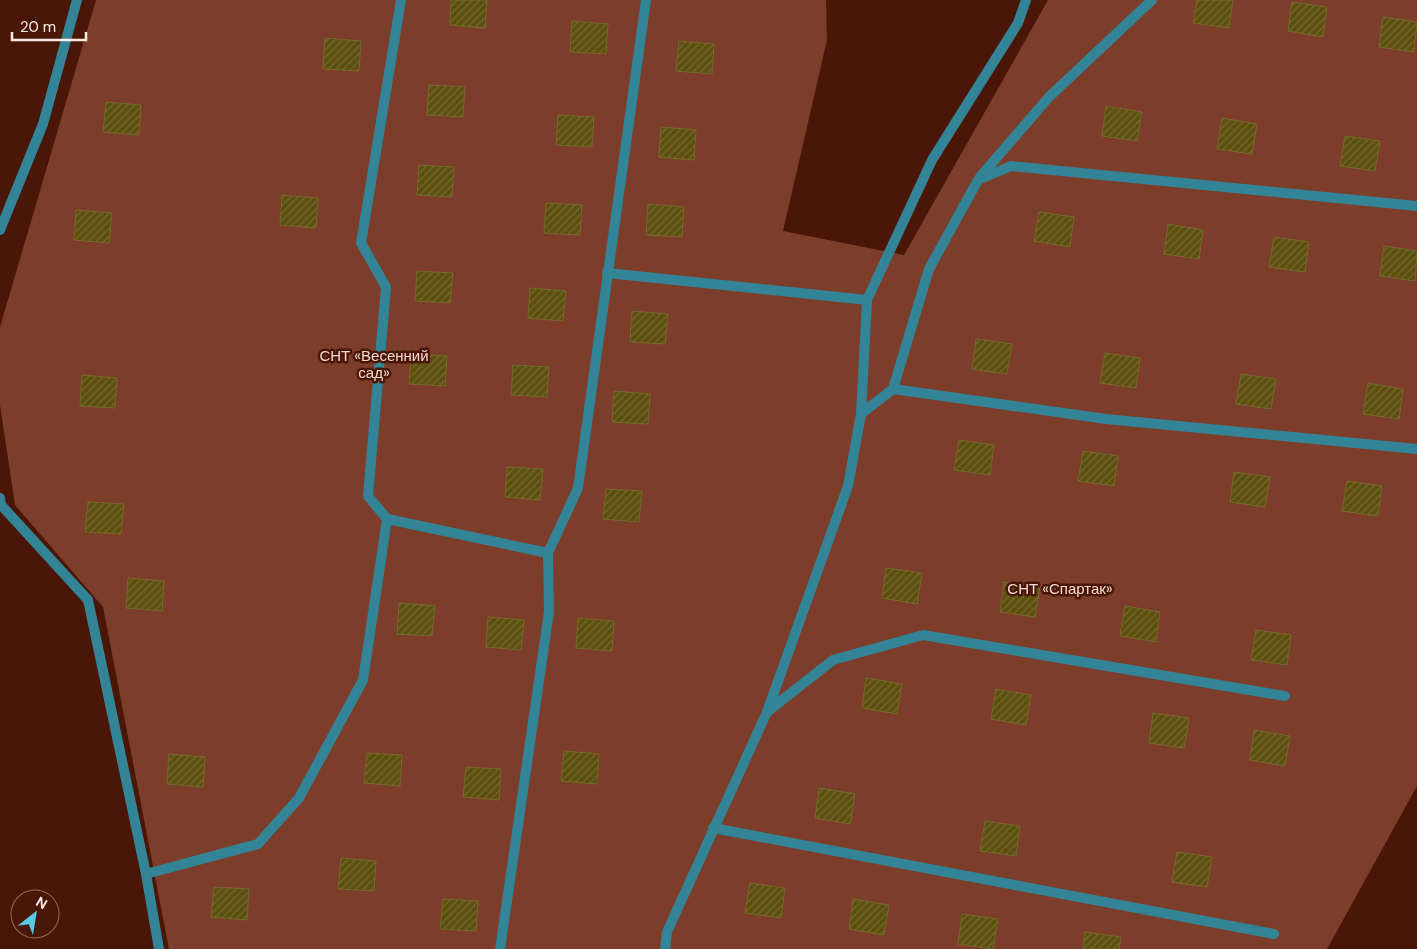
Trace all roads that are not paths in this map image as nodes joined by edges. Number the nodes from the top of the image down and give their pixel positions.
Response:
1 (77, 0) edge
2 (401, 0) edge
3 (646, 0) edge
4 (1026, 0) edge
5 (1152, 0) edge
6 (978, 180) junction
7 (1417, 206) edge
8 (0, 230) edge
9 (607, 273) junction
10 (866, 300) junction
11 (893, 388) junction
12 (861, 414) junction
13 (1417, 449) edge
14 (0, 498) edge
15 (387, 519) junction
16 (548, 552) junction
17 (1285, 696) dead end
18 (767, 712) junction
19 (714, 828) junction
20 (146, 874) junction
21 (1274, 934) dead end
22 (159, 949) edge
23 (500, 949) edge
24 (665, 949) edge

1 - 8 street
2 - 15 street
3 - 9 street
4 - 10 street
5 - 6 street
6 - 7 street
6 - 11 street
9 - 10 street
9 - 16 street
10 - 12 street
11 - 12 street
11 - 13 street
12 - 18 street
14 - 20 street
15 - 16 street
15 - 20 street
16 - 23 street
17 - 18 street
18 - 19 street
19 - 21 street
19 - 24 street
20 - 22 street

